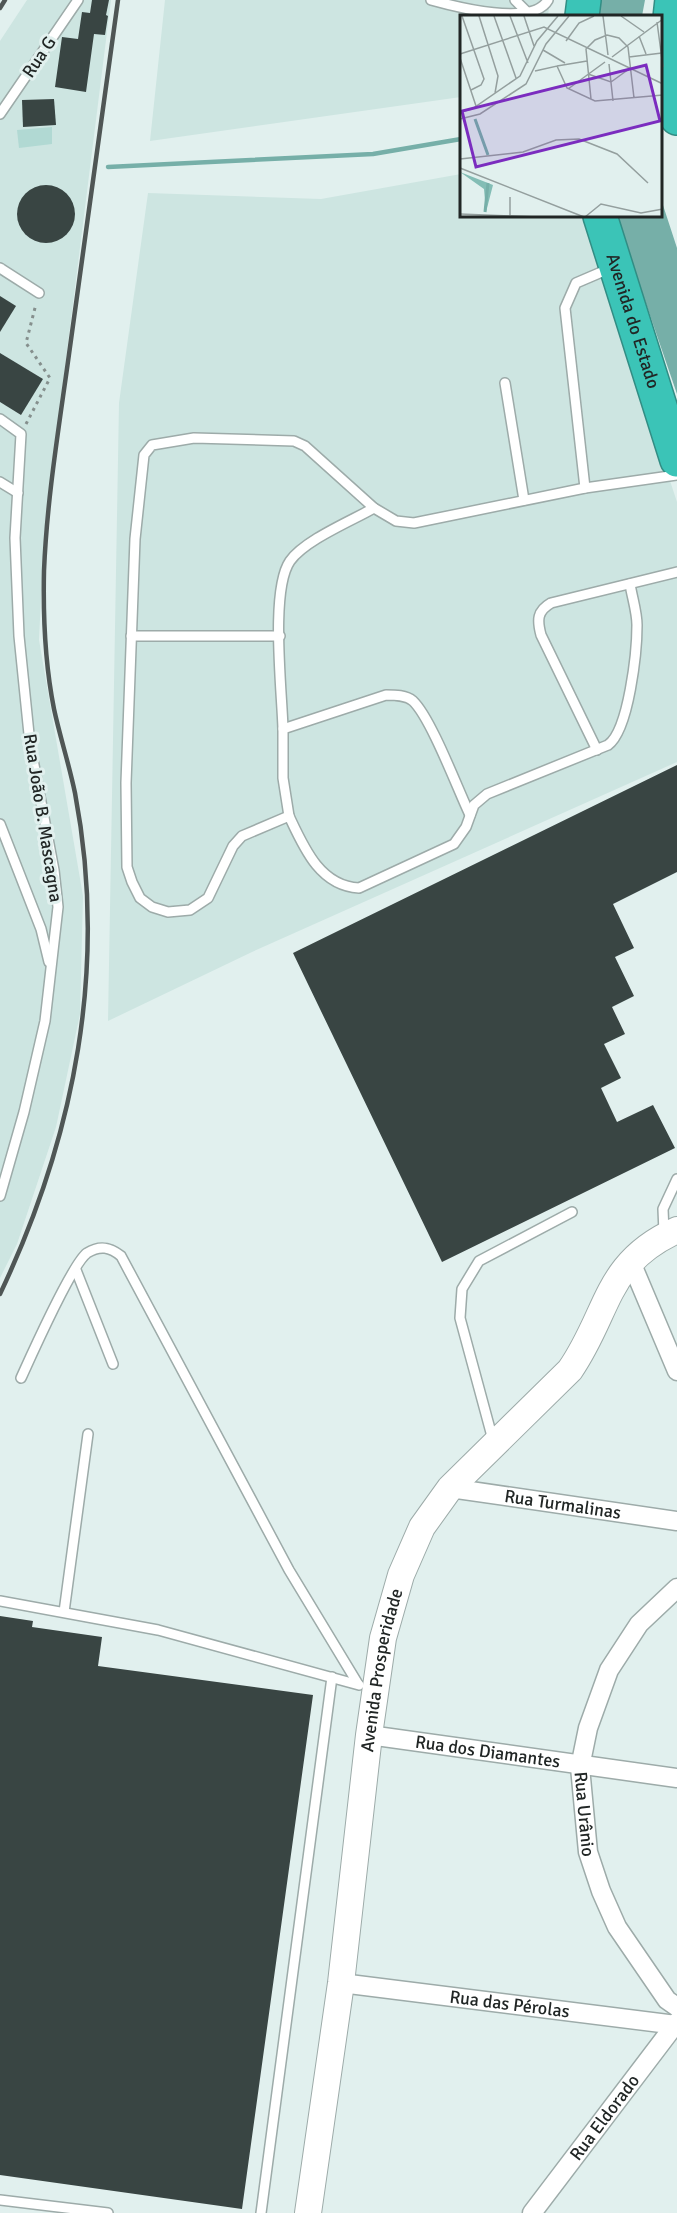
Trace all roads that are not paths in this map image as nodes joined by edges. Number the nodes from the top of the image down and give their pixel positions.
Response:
1 (78, 0) edge
2 (431, 0) edge
3 (515, 0) edge
4 (548, 0) edge
5 (584, 0) edge
6 (672, 0) edge
7 (526, 10) junction
8 (582, 15) edge
9 (0, 114) edge
10 (677, 118) edge
11 (601, 218) edge
12 (616, 267) junction
13 (0, 268) edge
14 (39, 293) road end
15 (506, 383) dead end
16 (0, 419) edge
17 (677, 460) edge
18 (677, 475) edge
19 (0, 482) edge
20 (585, 488) junction
21 (18, 493) junction
22 (524, 500) junction
23 (374, 508) junction
24 (677, 572) edge
25 (630, 584) junction
26 (131, 636) junction
27 (280, 636) junction
28 (283, 729) junction
29 (597, 750) junction
30 (470, 815) junction
31 (289, 816) junction
32 (0, 824) edge
33 (50, 968) junction
34 (677, 1179) edge
35 (0, 1196) edge
36 (572, 1212) dead end
37 (671, 1233) edge
38 (630, 1262) junction
39 (76, 1270) junction
40 (112, 1364) dead end
41 (677, 1371) edge
42 (21, 1378) dead end
43 (88, 1434) dead end
44 (495, 1445) junction
45 (450, 1488) junction
46 (677, 1521) edge
47 (677, 1588) edge
48 (0, 1601) edge
49 (64, 1612) junction
50 (332, 1677) junction
51 (367, 1686) junction
52 (369, 1735) junction
53 (580, 1767) junction
54 (677, 1778) edge
55 (341, 1983) junction
56 (676, 2020) edge
57 (0, 2200) edge
58 (46, 2209) edge
59 (108, 2213) edge
60 (261, 2213) edge
61 (308, 2213) edge
62 (532, 2213) edge

1 - 9 lane, Rua G
2 - 7 lane
3 - 7 lane
4 - 7 lane
5 - 8 highway
6 - 10 highway
11 - 12 highway, Avenida do Estado
12 - 17 highway, Avenida do Estado
12 - 20 lane
13 - 14 lane
15 - 22 lane
16 - 21 lane, Rua João B. Mascagna
18 - 20 lane
19 - 21 lane
20 - 22 lane
21 - 33 lane, Rua João B. Mascagna
22 - 23 lane
23 - 26 lane
23 - 27 lane
24 - 25 lane
25 - 29 lane
25 - 29 lane
26 - 27 lane
26 - 31 lane
27 - 28 lane
28 - 30 lane
28 - 31 lane
29 - 30 lane
30 - 31 lane
32 - 33 lane
33 - 35 lane, Rua João B. Mascagna
34 - 37 lane
36 - 44 lane
37 - 38 main road, Avenida Prosperidade
38 - 41 street
38 - 44 main road, Avenida Prosperidade
39 - 40 lane
39 - 42 lane
39 - 51 lane
43 - 49 lane
44 - 45 main road, Avenida Prosperidade
45 - 46 street, Rua Turmalinas
45 - 51 main road, Avenida Prosperidade
47 - 53 street, Rua Urânio
48 - 49 lane
49 - 50 lane
50 - 51 lane
50 - 60 lane
51 - 52 main road, Avenida Prosperidade
52 - 53 street, Rua dos Diamantes
52 - 55 main road, Avenida Prosperidade
53 - 54 street, Rua dos Diamantes
53 - 56 street, Rua Urânio
55 - 56 street, Rua das Pérolas
55 - 61 main road, Avenida Prosperidade
56 - 62 street, Rua Eldorado
57 - 58 lane
58 - 59 lane

